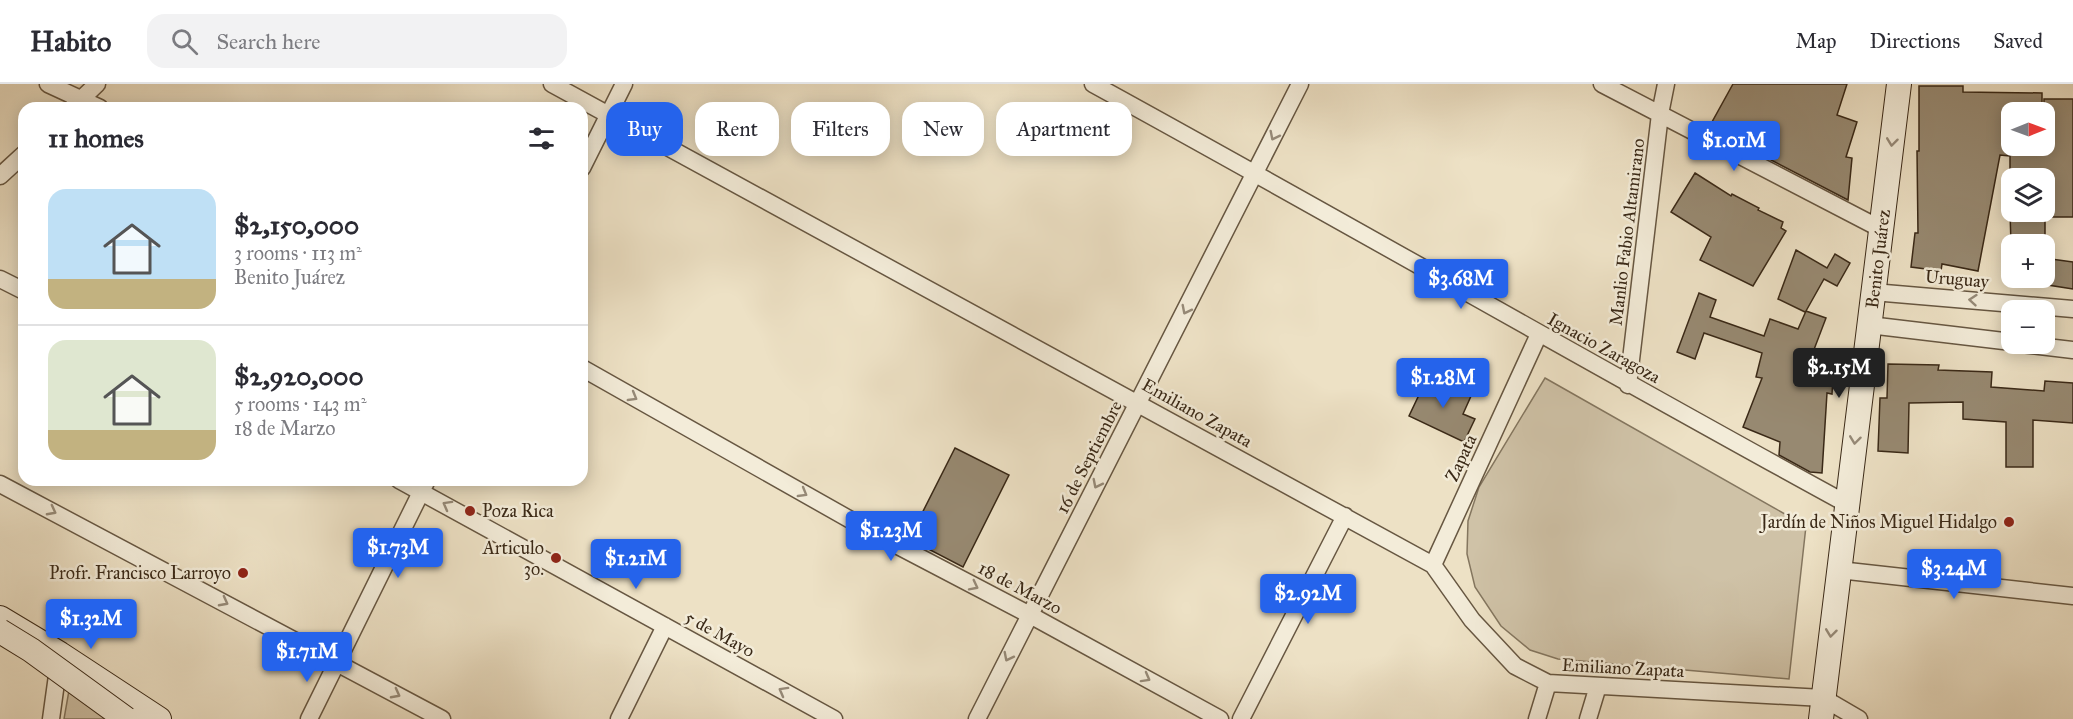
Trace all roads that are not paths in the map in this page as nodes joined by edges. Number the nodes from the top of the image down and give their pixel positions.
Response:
1 (48, 84) edge
2 (97, 84) edge
3 (552, 84) edge
4 (624, 84) edge
5 (1092, 84) edge
6 (1300, 84) edge
7 (1602, 84) edge
8 (1666, 84) edge
9 (1899, 84) edge
10 (75, 102) edge
11 (78, 102) edge
12 (585, 102) edge
13 (615, 102) edge
14 (588, 104) edge
15 (606, 113) edge
16 (1660, 114) junction
17 (606, 121) edge
18 (683, 155) edge
19 (588, 156) edge
20 (18, 160) edge
21 (1256, 174) junction
22 (0, 176) edge
23 (1881, 229) junction
24 (0, 279) edge
25 (18, 288) edge
26 (1873, 292) junction
27 (2073, 309) edge
28 (1869, 325) junction
29 (1539, 334) junction
30 (2001, 341) edge
31 (2055, 348) edge
32 (2073, 350) edge
33 (588, 371) edge
34 (1628, 385) junction
35 (1138, 403) junction
36 (0, 484) edge
37 (424, 486) edge
38 (1847, 504) junction
39 (1346, 516) junction
40 (1433, 565) junction
41 (1839, 570) junction
42 (2073, 596) edge
43 (1030, 615) junction
44 (0, 618) edge
45 (665, 626) junction
46 (0, 631) edge
47 (60, 654) junction
48 (337, 662) junction
49 (1548, 683) junction
50 (1598, 686) junction
51 (1822, 708) edge
52 (51, 719) edge
53 (126, 719) edge
54 (159, 719) edge
55 (309, 719) edge
56 (442, 719) edge
57 (619, 719) edge
58 (834, 719) edge
59 (977, 719) edge
60 (1220, 719) edge
61 (1241, 719) edge
62 (1537, 719) edge
63 (1588, 719) edge
64 (1859, 719) edge

1 - 10 street
2 - 11 street
3 - 12 street, Emiliano Zapata
4 - 13 street
5 - 21 street, Ignacio Zaragoza
6 -> 21 street, 16 de Septiembre
7 - 16 street
8 - 16 street, Manlio Fabio Altamirano
9 -> 23 street, Benito Juárez
14 - 15 street, Emiliano Zapata
16 - 23 street
16 - 34 street, Manlio Fabio Altamirano
17 - 19 street
18 - 35 street, Emiliano Zapata
20 - 22 street
21 - 29 street, Ignacio Zaragoza
21 -> 35 street, 16 de Septiembre
23 - 26 street, Benito Juárez
24 - 25 street
27 -> 26 street, Uruguay
26 - 28 street, Benito Juárez
28 - 30 street
28 -> 38 street, Benito Juárez
29 - 34 street, Ignacio Zaragoza
29 - 40 street, Zapata
31 - 32 street
33 -> 43 street, 18 de Marzo
34 - 38 street, Ignacio Zaragoza
35 - 39 street, Emiliano Zapata
35 -> 43 street, 16 de Septiembre
36 -> 48 street
45 -> 37 street, 5 de Mayo
37 - 48 street
38 - 41 street, Benito Juárez
39 - 40 street, Emiliano Zapata
39 - 61 street
40 - 49 street, Emiliano Zapata
41 - 42 street
41 -> 51 street, Benito Juárez
43 -> 59 street, 16 de Septiembre
43 -> 60 street, 18 de Marzo
44 - 47 street
45 - 57 street
58 -> 45 street, 5 de Mayo
46 - 53 street, bridge
47 - 52 street
47 - 54 street
48 - 55 street
48 -> 56 street
49 - 50 street, Emiliano Zapata
49 - 62 street
50 - 51 street, Emiliano Zapata
50 - 63 street
51 - 64 street

